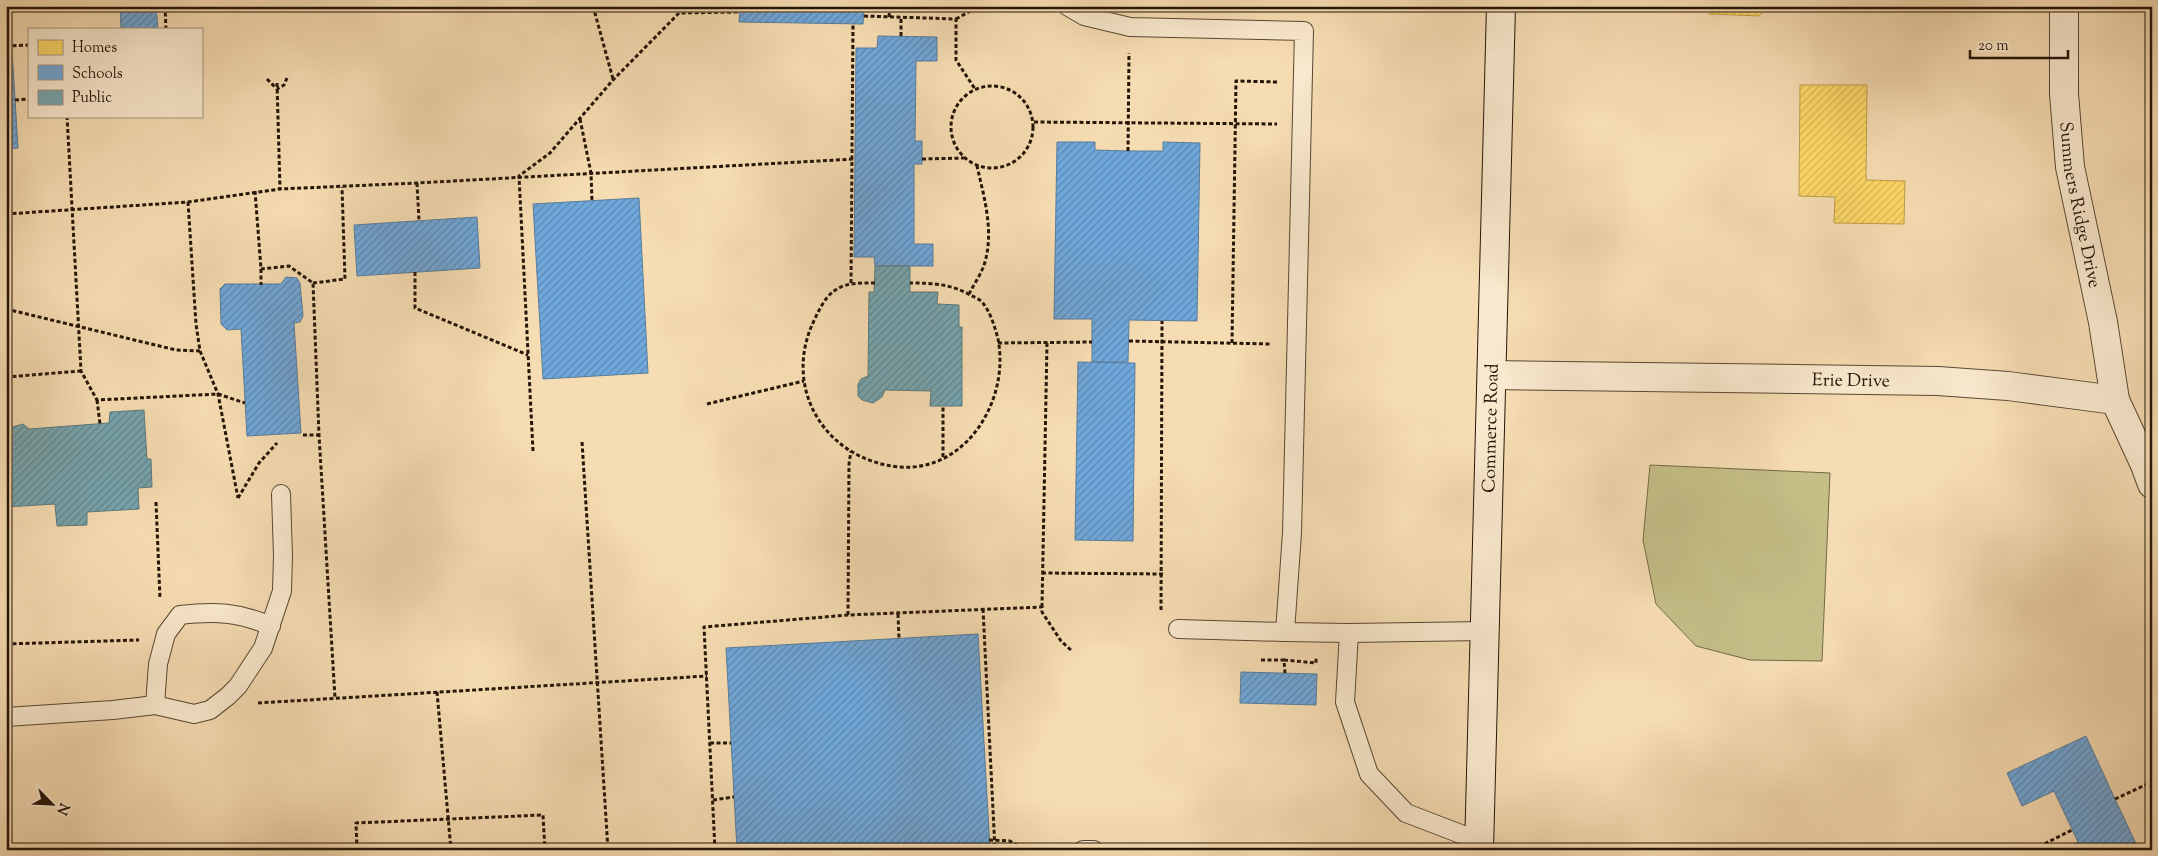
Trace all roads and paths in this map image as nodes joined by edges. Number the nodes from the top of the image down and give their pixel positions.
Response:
1 (165, 6) edge
2 (593, 6) edge
3 (890, 6) edge
4 (979, 6) edge
5 (1067, 6) edge
6 (1501, 6) edge
7 (2064, 6) edge
8 (739, 12) dead end
9 (864, 16) dead end
10 (889, 17) junction
11 (901, 17) junction
12 (956, 19) junction
13 (853, 24) dead end
14 (166, 28) edge
15 (1130, 28) junction
16 (901, 36) dead end
17 (28, 44) edge
18 (6, 46) edge
19 (287, 78) dead end
20 (267, 79) dead end
21 (613, 80) junction
22 (1303, 82) junction
23 (277, 83) dead end
24 (277, 89) junction
25 (975, 89) junction
26 (28, 99) edge
27 (15, 100) dead end
28 (67, 118) edge
29 (580, 119) junction
30 (1034, 122) junction
31 (1128, 123) junction
32 (1235, 124) junction
33 (1302, 124) junction
34 (1128, 151) dead end
35 (964, 158) junction
36 (854, 159) junction
37 (922, 159) dead end
38 (976, 166) junction
39 (591, 173) junction
40 (519, 176) junction
41 (417, 183) junction
42 (342, 187) junction
43 (280, 189) junction
44 (255, 191) junction
45 (592, 201) dead end
46 (188, 202) junction
47 (73, 210) junction
48 (6, 214) edge
49 (419, 221) dead end
50 (261, 269) junction
51 (415, 272) dead end
52 (910, 282) dead end
53 (313, 283) junction
54 (851, 283) junction
55 (262, 284) dead end
56 (875, 284) dead end
57 (969, 294) junction
58 (6, 309) edge
59 (1162, 321) dead end
60 (80, 327) junction
61 (1129, 341) dead end
62 (998, 342) junction
63 (1047, 342) junction
64 (1092, 342) dead end
65 (1162, 342) junction
66 (1232, 343) junction
67 (1297, 344) junction
68 (200, 351) junction
69 (528, 355) junction
70 (81, 371) junction
71 (1493, 375) junction
72 (6, 377) edge
73 (804, 381) junction
74 (218, 394) junction
75 (97, 400) junction
76 (2115, 400) junction
77 (245, 403) dead end
78 (707, 404) dead end
79 (943, 406) dead end
80 (100, 424) dead end
81 (303, 435) dead end
82 (319, 435) junction
83 (582, 442) dead end
84 (277, 443) dead end
85 (533, 451) dead end
86 (851, 451) junction
87 (943, 457) junction
88 (2152, 484) edge
89 (280, 494) dead end
90 (156, 502) dead end
91 (1042, 573) junction
92 (1162, 574) junction
93 (160, 604) dead end
94 (1042, 607) junction
95 (983, 609) junction
96 (898, 614) junction
97 (848, 615) junction
98 (271, 626) junction
99 (1178, 628) joint
100 (1485, 630) junction
101 (1285, 632) junction
102 (1349, 633) junction
103 (899, 639) dead end
104 (142, 640) dead end
105 (6, 644) edge
106 (1072, 651) dead end
107 (707, 676) junction
108 (597, 682) junction
109 (437, 692) junction
110 (231, 693) junction
111 (335, 698) junction
112 (155, 705) junction
113 (6, 717) edge
114 (710, 743) junction
115 (732, 743) dead end
116 (2152, 782) edge
117 (734, 797) dead end
118 (2115, 799) dead end
119 (713, 800) junction
120 (448, 818) junction
121 (2072, 830) dead end
122 (989, 840) dead end
123 (995, 841) junction
124 (1479, 845) edge
125 (357, 850) edge
126 (451, 850) edge
127 (545, 850) edge
128 (608, 850) edge
129 (715, 850) edge
130 (995, 850) edge
131 (1026, 850) edge
132 (1083, 850) edge
133 (1094, 850) edge
134 (2050, 850) edge

1 - 14 path
2 - 21 path
3 - 10 path
4 - 12 path
5 - 15 lane
6 - 71 street, Commerce Road
7 - 76 street, Summers Ridge Drive
8 - 21 path
9 - 10 path
10 - 11 path
11 - 12 path
11 - 16 path
12 - 25 path
13 - 36 path
15 - 22 lane
15 - 31 path
17 - 18 path
19 - 24 path
20 - 24 path
21 - 29 path
22 - 32 path
22 - 33 lane
23 - 24 path
24 - 43 path
25 - 30 path
25 - 35 path
26 - 27 path
28 - 47 path
29 - 39 path
29 - 40 path
30 - 31 path
30 - 38 path
31 - 32 path
31 - 34 path
32 - 33 path
32 - 66 path
33 - 67 lane
35 - 37 path
35 - 38 path
36 - 39 path
36 - 54 path
38 - 57 path
39 - 40 path
39 - 45 path
40 - 41 path
40 - 69 path
41 - 42 path
41 - 49 path
42 - 43 path
42 - 53 path
43 - 44 path
44 - 46 path
44 - 50 path
46 - 47 path
46 - 68 path
47 - 48 path
47 - 60 path
50 - 53 path
50 - 55 path
51 - 69 path
52 - 57 path
53 - 82 path
54 - 56 path
54 - 73 path
57 - 62 path
58 - 60 path
59 - 65 path
60 - 68 path
60 - 70 path
61 - 65 path
62 - 63 path
62 - 87 path
63 - 64 path
63 - 91 path
65 - 66 path
65 - 92 path
66 - 67 path
67 - 101 lane
68 - 74 path
69 - 85 path
70 - 72 path
70 - 75 path
71 - 76 street, Erie Drive
71 - 100 street, Commerce Road
73 - 78 path
73 - 86 path
74 - 75 path
74 - 77 path
74 - 84 path
75 - 80 path
76 - 88 street
79 - 87 path
81 - 82 path
82 - 111 path
83 - 108 path
86 - 87 path
86 - 97 path
89 - 98 lane
90 - 93 path
91 - 92 path
91 - 94 path
92 - 99 path
94 - 95 path
94 - 106 path
95 - 96 path
95 - 123 path
96 - 97 path
96 - 103 path
97 - 107 path
98 - 110 lane
98 - 112 lane
99 - 101 lane
100 - 102 lane
100 - 124 street, Commerce Road
101 - 102 lane
102 - 124 lane
104 - 105 path
107 - 108 path
107 - 114 path
108 - 109 path
108 - 128 path
109 - 111 path
109 - 120 path
110 - 111 path
110 - 112 lane
112 - 113 lane
114 - 115 path
114 - 119 path
116 - 118 path
117 - 119 path
119 - 129 path
120 - 125 path
120 - 126 path
120 - 127 path
121 - 134 path
122 - 123 path
123 - 130 path
123 - 131 path
132 - 133 lane

